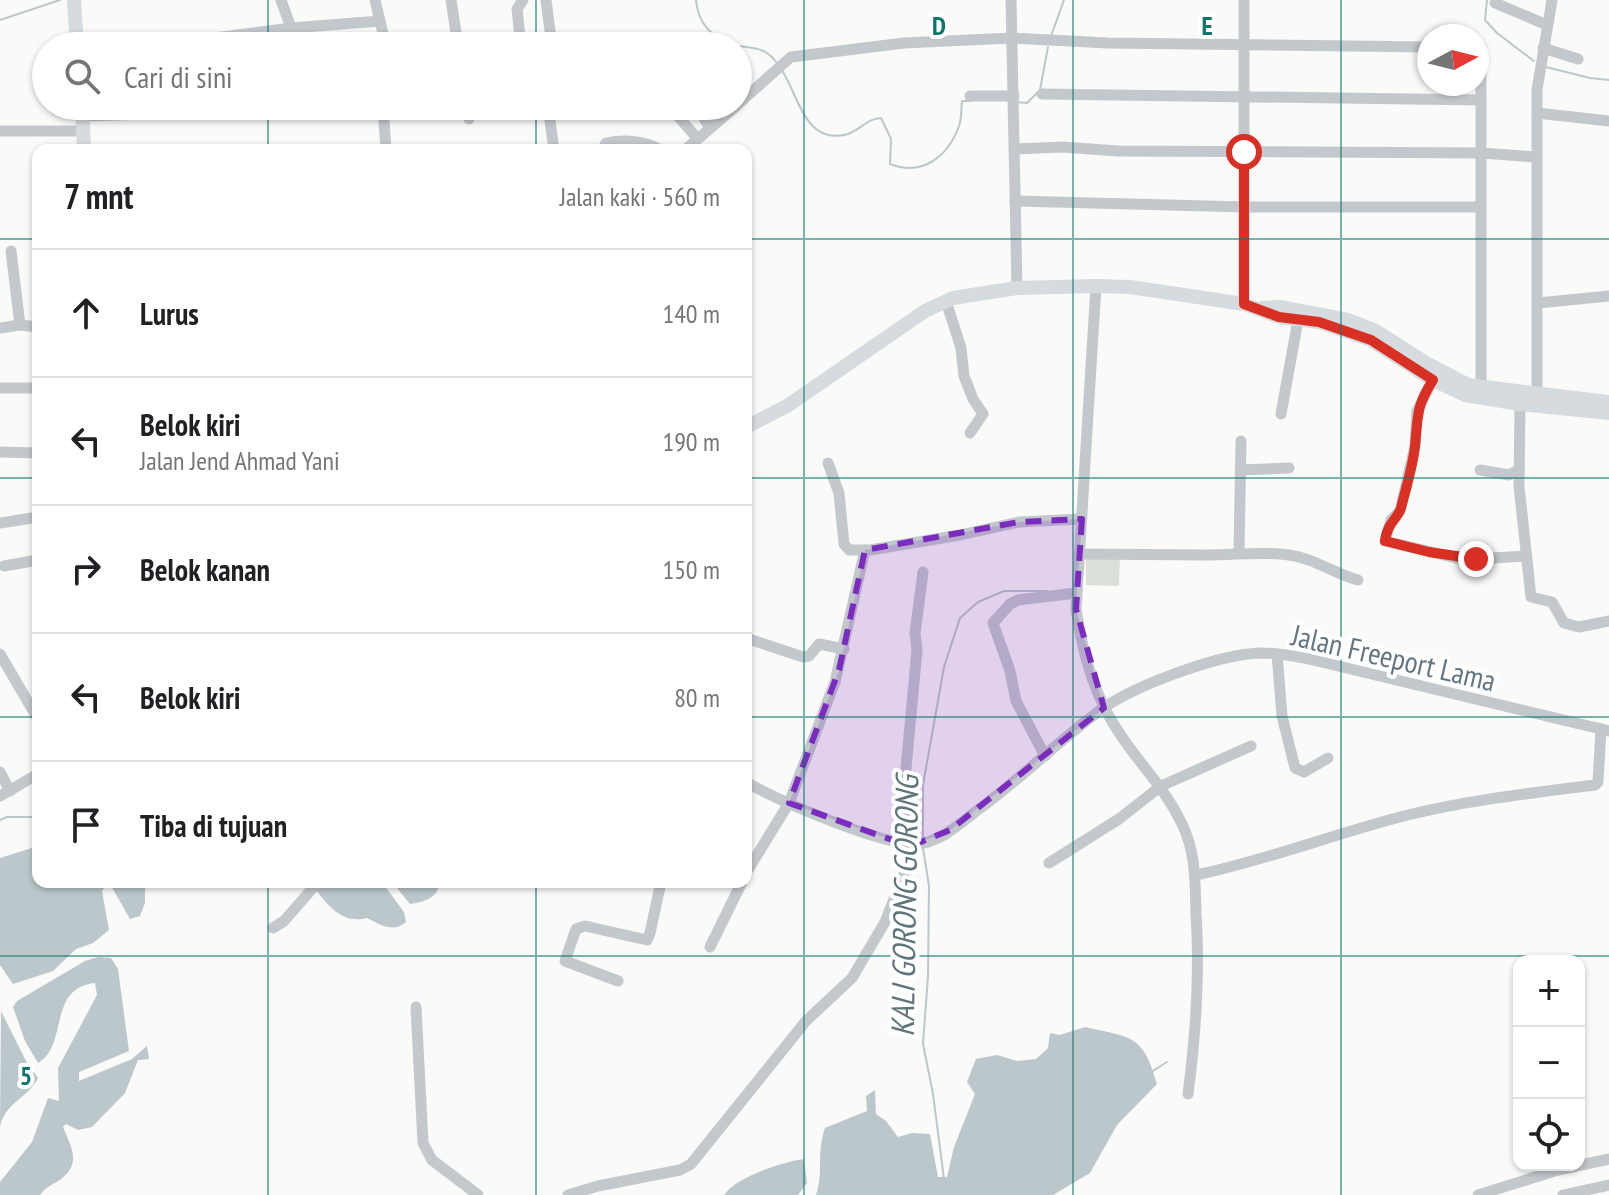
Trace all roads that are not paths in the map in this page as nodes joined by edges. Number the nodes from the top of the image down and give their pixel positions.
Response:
1 (74, 0) edge
2 (281, 0) edge
3 (375, 0) edge
4 (451, 0) edge
5 (523, 0) edge
6 (546, 0) edge
7 (1011, 0) edge
8 (1244, 0) edge
9 (1552, 0) edge
10 (1495, 3) dead end
11 (380, 21) junction
12 (1547, 25) junction
13 (291, 28) junction
14 (76, 32) edge
15 (260, 32) edge
16 (383, 32) edge
17 (456, 32) edge
18 (519, 32) edge
19 (550, 32) edge
20 (1012, 38) junction
21 (1244, 44) junction
22 (1417, 47) edge
23 (1543, 48) junction
24 (1578, 59) dead end
25 (752, 92) edge
26 (1042, 94) dead end
27 (970, 96) dead end
28 (1481, 96) edge
29 (1244, 97) junction
30 (1014, 100) junction
31 (1481, 100) junction
32 (1537, 113) junction
33 (64, 120) edge
34 (82, 120) edge
35 (384, 120) edge
36 (550, 120) edge
37 (681, 120) edge
38 (705, 120) edge
39 (719, 120) edge
40 (1609, 121) edge
41 (710, 127) junction
42 (0, 131) edge
43 (697, 138) junction
44 (84, 144) edge
45 (386, 144) edge
46 (553, 144) edge
47 (606, 144) edge
48 (651, 144) edge
49 (691, 144) edge
50 (1015, 149) junction
51 (1244, 152) junction
52 (1481, 153) junction
53 (1536, 157) junction
54 (1015, 201) junction
55 (1245, 207) junction
56 (1481, 207) junction
57 (11, 251) dead end
58 (1096, 286) junction
59 (1017, 288) junction
60 (1609, 296) edge
61 (946, 301) junction
62 (1538, 303) junction
63 (1250, 306) junction
64 (1298, 320) junction
65 (20, 325) junction
66 (32, 326) edge
67 (0, 328) edge
68 (1433, 380) junction
69 (0, 388) edge
70 (32, 388) edge
71 (1481, 392) junction
72 (1537, 393) junction
73 (1609, 402) edge
74 (1520, 404) junction
75 (1609, 413) edge
76 (1281, 414) dead end
77 (752, 424) edge
78 (970, 433) dead end
79 (1241, 441) dead end
80 (0, 452) edge
81 (32, 453) edge
82 (828, 463) dead end
83 (1289, 468) dead end
84 (1241, 470) junction
85 (1480, 470) dead end
86 (1519, 470) junction
87 (32, 518) edge
88 (1082, 519) junction
89 (0, 523) edge
90 (865, 550) junction
91 (1239, 552) junction
92 (1079, 554) junction
93 (1526, 556) junction
94 (32, 561) edge
95 (4, 566) dead end
96 (923, 572) dead end
97 (1358, 580) dead end
98 (1076, 590) junction
99 (1609, 621) edge
100 (752, 640) edge
101 (844, 649) junction
102 (0, 654) edge
103 (1277, 654) junction
104 (1104, 708) junction
105 (32, 709) edge
106 (1605, 730) edge
107 (1251, 746) dead end
108 (1045, 756) junction
109 (1328, 758) dead end
110 (0, 772) edge
111 (32, 778) edge
112 (752, 785) edge
113 (1161, 786) junction
114 (5, 794) edge
115 (789, 803) junction
116 (912, 843) junction
117 (752, 863) edge
118 (1049, 863) dead end
119 (1195, 866) junction
120 (313, 888) edge
121 (660, 888) edge
122 (739, 888) edge
123 (273, 928) dead end
124 (710, 947) dead end
125 (618, 981) dead end
126 (416, 1007) dead end
127 (1188, 1094) dead end
128 (1609, 1159) edge
129 (1609, 1185) edge
130 (478, 1195) edge
131 (568, 1195) edge
132 (1478, 1195) edge
133 (1563, 1195) edge

1 - 14 main road
2 - 13 street
3 - 11 street
4 - 17 street
5 - 18 street
6 - 19 street
7 - 20 street
8 - 21 street
9 - 12 street
10 - 12 street
11 - 13 street
11 - 16 street
12 - 23 street
13 - 15 street
20 - 21 street
20 - 25 street
20 - 30 street
21 - 22 street
21 - 29 street
23 - 24 street
23 - 32 street
26 - 29 street
27 - 30 street
28 - 31 street
29 - 31 street
29 - 51 street
30 - 50 street
31 - 52 street
32 - 40 street
32 - 53 street
33 - 42 street
34 - 44 main road
35 - 45 street
36 - 46 street
37 - 43 street
38 - 41 street
39 - 41 street
41 - 43 street
43 - 49 street
47 - 48 street
50 - 51 street
50 - 54 street
51 - 52 street
51 - 55 street
52 - 53 street
52 - 56 street
53 - 62 street
54 - 55 street
54 - 59 street
55 - 56 street
55 - 63 street
56 - 71 street
57 - 65 street
58 - 59 main road
58 - 63 main road
58 - 88 street
59 - 61 main road
60 - 62 street
61 - 77 main road
61 - 78 street
62 - 72 street
63 - 64 main road
63 - 71 main road
64 - 68 main road
64 - 76 street
65 - 66 street
65 - 67 street
68 - 71 main road
68 - 93 street
69 - 70 street
71 - 72 main road
71 - 74 main road
72 - 73 main road
74 - 75 main road
74 - 86 street
79 - 84 street
80 - 81 street
82 - 90 street
83 - 84 street
84 - 91 street
85 - 86 street
86 - 93 street
87 - 89 street
88 - 90 street
88 - 92 street
90 - 101 street
91 - 92 street
91 - 97 street
92 - 98 street
93 - 99 street
94 - 95 street
96 - 116 street
98 - 104 street
98 - 108 street
100 - 101 street
101 - 115 street
102 - 105 street
103 - 104 street, Jalan Freeport Lama
103 - 106 street, Jalan Freeport Lama
103 - 109 street
104 - 108 street, Jalan Freeport Lama
104 - 113 street
106 - 119 street
107 - 113 street
108 - 116 street, Jalan Freeport Lama
110 - 114 street
111 - 114 street
112 - 115 street
113 - 118 street
113 - 119 street
115 - 116 street
115 - 117 street
116 - 131 street
119 - 127 street
120 - 123 street
121 - 125 street
122 - 124 street
126 - 130 street
128 - 132 street
129 - 133 street

